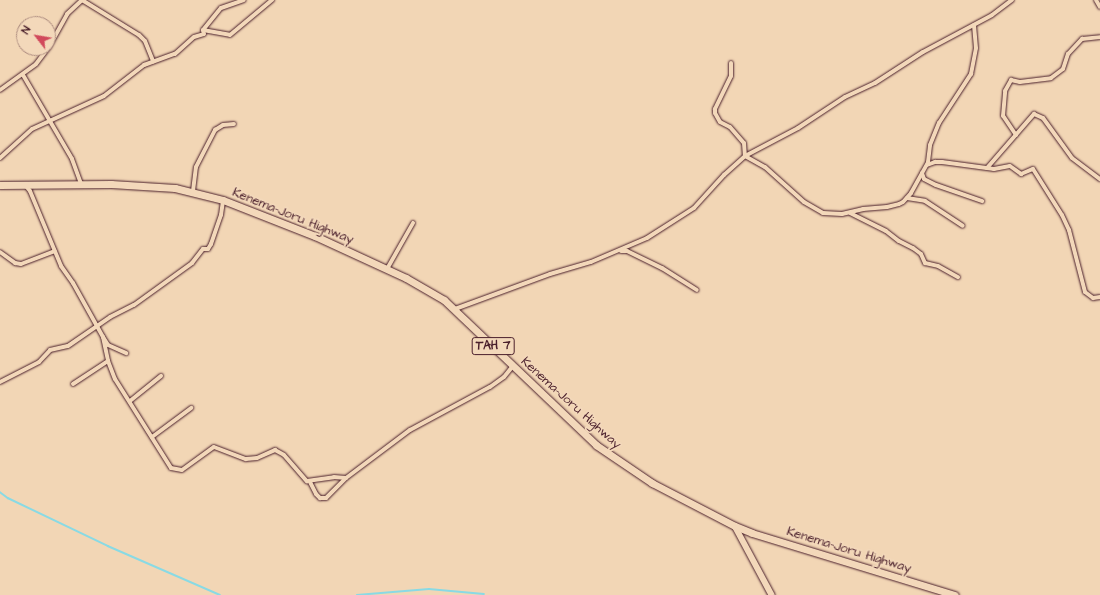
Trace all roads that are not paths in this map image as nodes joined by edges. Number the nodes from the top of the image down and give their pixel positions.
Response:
1 (82, 0) edge
2 (244, 0) edge
3 (272, 0) edge
4 (1012, 0) edge
5 (1096, 0) edge
6 (1100, 7) edge
7 (974, 25) junction
8 (203, 30) junction
9 (1100, 37) edge
10 (153, 61) junction
11 (731, 62) dead end
12 (23, 75) junction
13 (0, 90) edge
14 (48, 120) junction
15 (234, 124) dead end
16 (1016, 136) junction
17 (745, 156) junction
18 (0, 158) edge
19 (927, 165) junction
20 (987, 168) junction
21 (922, 174) junction
22 (1100, 179) edge
23 (82, 184) junction
24 (0, 185) edge
25 (26, 186) junction
26 (193, 191) junction
27 (907, 198) junction
28 (223, 200) junction
29 (982, 201) dead end
30 (850, 213) junction
31 (414, 223) dead end
32 (963, 226) dead end
33 (55, 251) junction
34 (619, 251) junction
35 (0, 252) edge
36 (387, 269) junction
37 (958, 277) dead end
38 (697, 290) dead end
39 (1100, 297) edge
40 (455, 309) junction
41 (97, 326) junction
42 (103, 338) junction
43 (126, 354) dead end
44 (108, 360) junction
45 (513, 366) junction
46 (161, 376) dead end
47 (0, 382) edge
48 (73, 384) dead end
49 (130, 401) junction
50 (191, 408) dead end
51 (152, 437) junction
52 (346, 478) junction
53 (310, 482) junction
54 (735, 526) junction
55 (772, 595) edge
56 (955, 595) edge

1 - 10 street
1 - 12 street
2 - 8 street
3 - 8 street
4 - 7 street
5 - 6 street
7 - 17 street
7 - 19 street
8 - 10 street
9 - 16 street
10 - 14 street
11 - 17 street
12 - 13 street
12 - 14 street
14 - 18 street
14 - 23 street
15 - 26 street
16 - 20 street
16 - 22 street
17 - 30 street
17 - 34 street
19 - 20 street
19 - 21 street
20 - 39 street
21 - 27 street
21 - 29 street
23 - 25 highway, Kenema-Joru Highway / TAH 7
23 - 26 highway, Kenema-Joru Highway / TAH 7
24 - 25 highway, Kenema-Joru Highway / TAH 7
25 - 33 street
26 - 28 highway, Kenema-Joru Highway / TAH 7
27 - 30 street
27 - 32 street
28 - 36 highway, Kenema-Joru Highway / TAH 7
28 - 41 street
30 - 37 street
31 - 36 street
33 - 35 street
33 - 41 street
34 - 38 street
34 - 40 street
36 - 40 highway, Kenema-Joru Highway / TAH 7
40 - 45 highway, Kenema-Joru Highway / TAH 7
41 - 42 street
41 - 47 street
42 - 43 street
42 - 44 street
44 - 48 street
44 - 49 street
45 - 52 street
45 - 54 highway, Kenema-Joru Highway / TAH 7
46 - 49 street
49 - 51 street
50 - 51 street
51 - 53 street
52 - 53 street
52 - 53 street
54 - 55 street
54 - 56 highway, Kenema-Joru Highway / TAH 7

